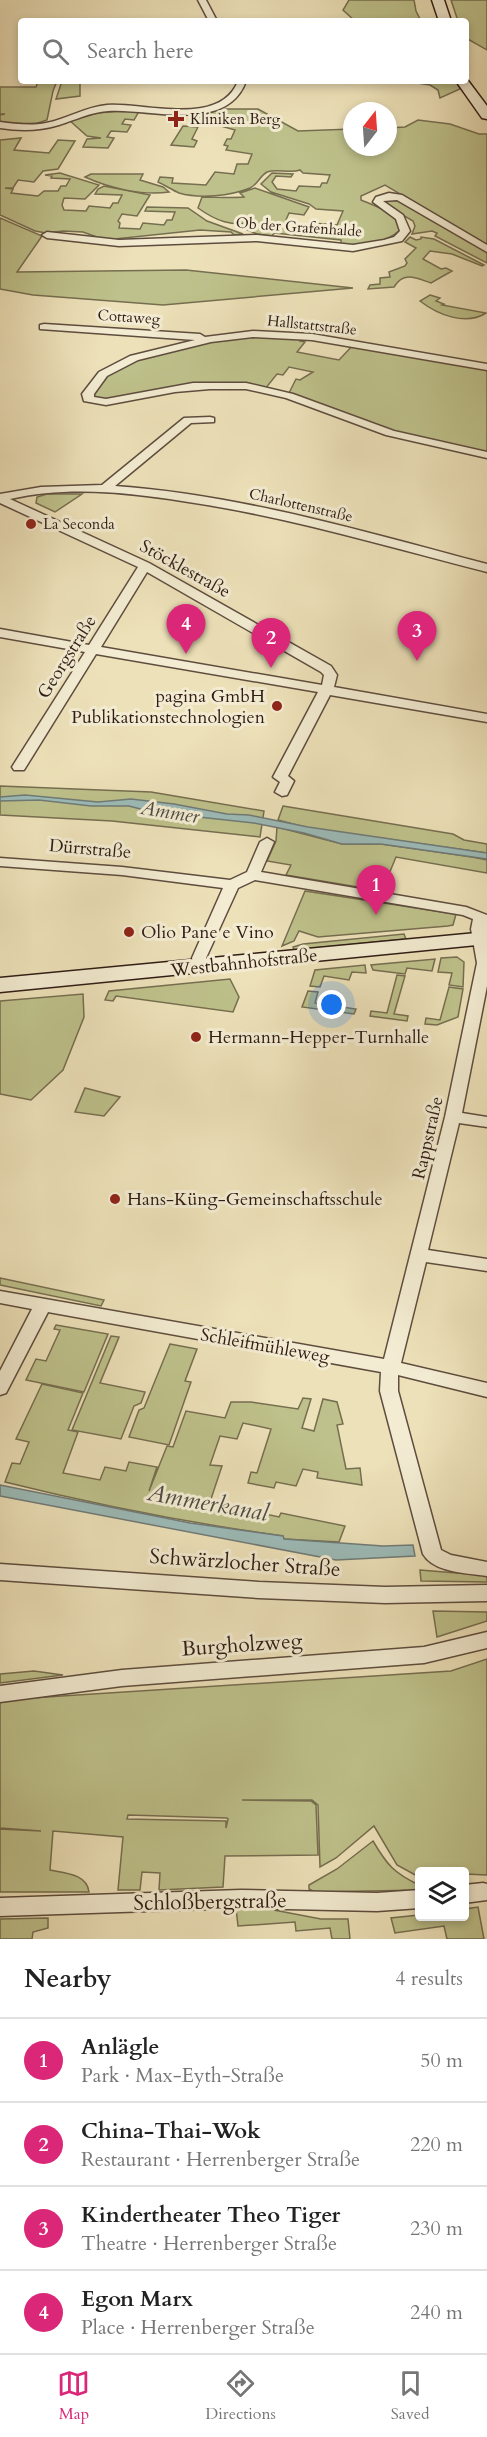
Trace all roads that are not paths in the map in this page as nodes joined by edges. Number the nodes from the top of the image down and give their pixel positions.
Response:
1 (202, 0) edge
2 (430, 0) edge
3 (438, 0) edge
4 (211, 18) edge
5 (435, 18) edge
6 (444, 18) edge
7 (469, 75) edge
8 (241, 84) edge
9 (464, 84) edge
10 (487, 100) edge
11 (487, 115) edge
12 (0, 125) edge
13 (47, 235) dead end
14 (487, 249) edge
15 (44, 327) dead end
16 (211, 339) junction
17 (487, 368) edge
18 (210, 420) dead end
19 (487, 455) edge
20 (106, 488) junction
21 (0, 499) edge
22 (145, 566) junction
23 (487, 568) edge
24 (0, 633) edge
25 (93, 650) junction
26 (325, 691) junction
27 (487, 718) edge
28 (19, 767) dead end
29 (282, 792) dead end
30 (267, 842) dead end
31 (0, 862) edge
32 (253, 875) junction
33 (232, 885) junction
34 (484, 938) edge
35 (200, 967) junction
36 (0, 985) edge
37 (481, 1013) edge
38 (453, 1116) junction
39 (487, 1122) edge
40 (420, 1255) junction
41 (487, 1266) edge
42 (0, 1297) edge
43 (43, 1305) junction
44 (390, 1367) junction
45 (0, 1388) edge
46 (487, 1390) edge
47 (487, 1569) edge
48 (0, 1572) edge
49 (487, 1593) edge
50 (487, 1640) edge
51 (0, 1694) edge
52 (415, 1899) edge
53 (0, 1906) edge

1 - 4 street
2 - 5 street
3 - 6 street
7 - 10 street
8 - 12 street
9 - 11 street
13 - 14 street, Ob der Grafenhalde
15 - 16 street, Cottaweg
16 - 17 street, Hallstattstraße
16 - 19 street, Hallstattstraße
18 - 20 street
20 - 21 street, Charlottenstraße
20 - 23 street, Charlottenstraße
21 - 22 street, Stöcklestraße
22 - 25 street, Georgstraße
22 - 26 street, Stöcklestraße
24 - 25 street
25 - 26 street
25 - 28 street, Georgstraße
26 - 27 street
26 - 29 street
30 - 32 street
31 - 33 street, Dürrstraße
32 - 33 street
32 - 34 street, Rappstraße
33 - 35 street
34 - 35 street, Westbahnhofstraße
34 - 37 street, Rappstraße
35 - 36 street, Westbahnhofstraße
37 - 38 street, Rappstraße
38 - 39 street
38 - 40 street, Rappstraße
40 - 41 street
40 - 44 street, Rappstraße
42 - 43 street, Schleifmühleweg
43 - 44 street, Schleifmühleweg
43 - 45 street
44 - 46 street, Schleifmühleweg
44 - 47 street, Rappstraße
48 - 49 street, Schwärzlocher Straße
50 - 51 street, Burgholzweg
52 - 53 street, Schloßbergstraße

